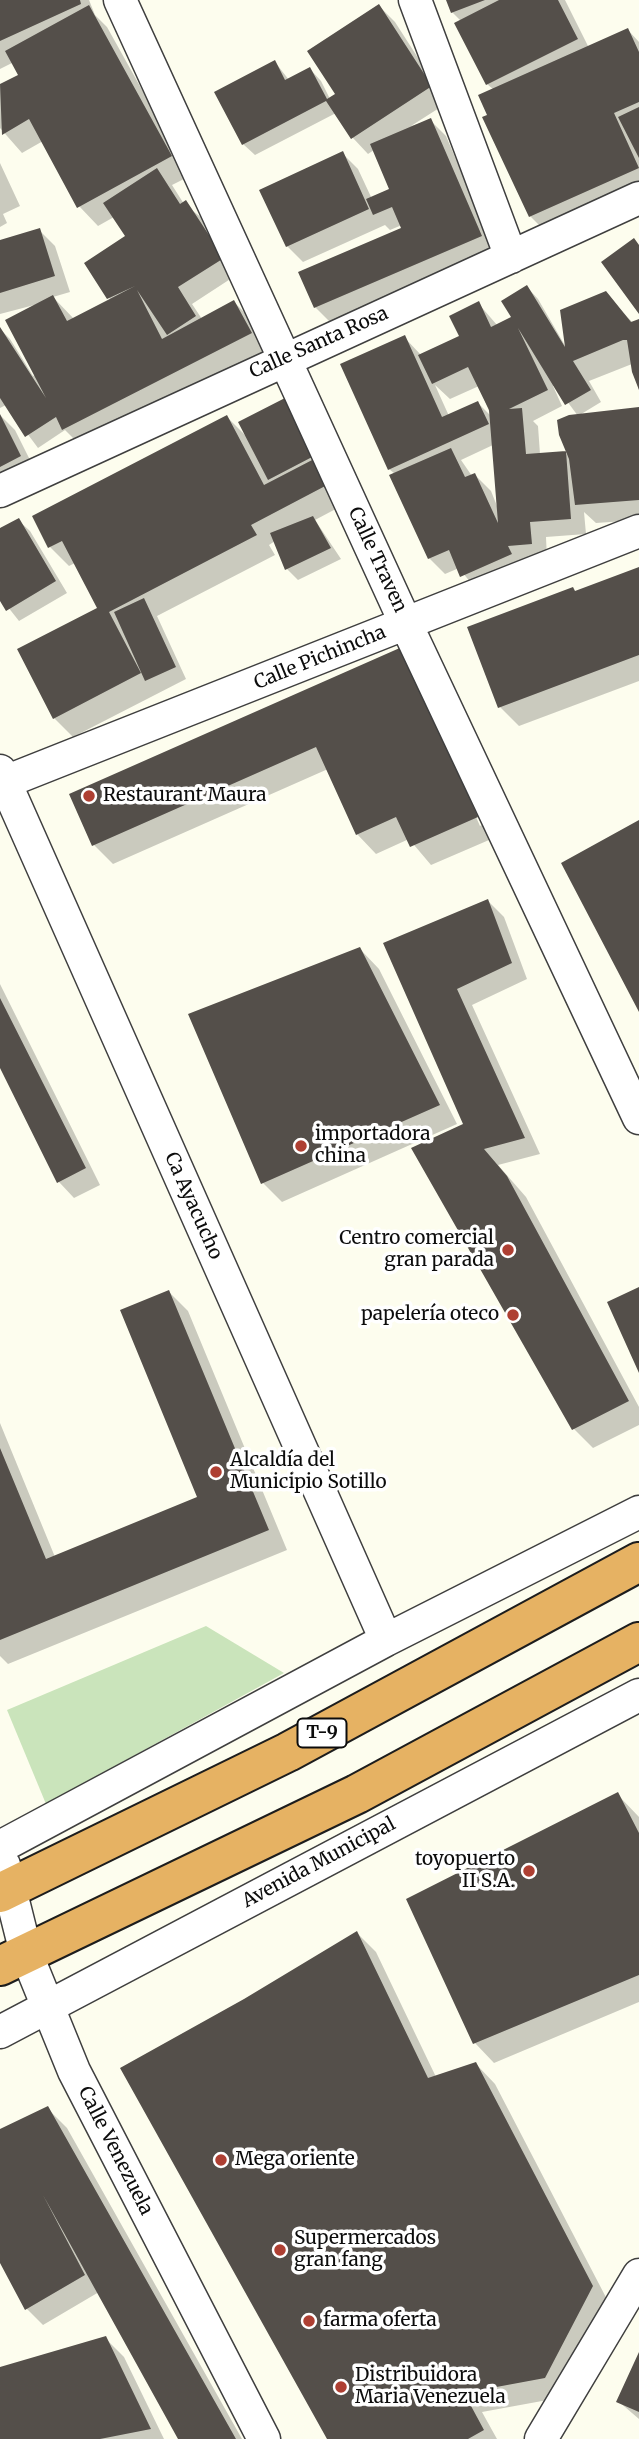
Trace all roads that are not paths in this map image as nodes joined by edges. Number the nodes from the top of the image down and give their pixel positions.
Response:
1 (120, 0) edge
2 (415, 0) edge
3 (639, 198) edge
4 (511, 257) junction
5 (284, 359) junction
6 (0, 491) edge
7 (639, 531) edge
8 (406, 624) junction
9 (2, 779) edge
10 (639, 1118) edge
11 (639, 1511) edge
12 (639, 1562) edge
13 (386, 1640) junction
14 (639, 1642) edge
15 (639, 1695) edge
16 (0, 1849) edge
17 (5, 1890) edge
18 (13, 1960) edge
19 (45, 2007) junction
20 (0, 2032) edge
21 (639, 2274) edge
22 (264, 2439) edge
23 (541, 2439) edge

1 - 5 street, Calle Traven
2 - 4 street
3 - 4 street, Calle Santa Rosa
4 - 5 street, Calle Santa Rosa
5 - 6 street, Calle Santa Rosa
5 - 8 street, Calle Traven
7 - 8 street, Calle Pichincha
8 - 9 street, Calle Pichincha
8 - 10 street, Calle Traven
9 - 13 street, Ca Ayacucho
11 - 13 street, T-9
12 - 17 highway, T-9
13 - 16 street, T-9
14 - 18 highway
15 - 19 street, Avenida Municipal
16 - 17 street, Calle Venezuela
17 - 18 street, Calle Venezuela
18 - 19 street, Calle Venezuela
19 - 20 street, Avenida Municipal
19 - 22 street, Calle Venezuela
21 - 23 street

